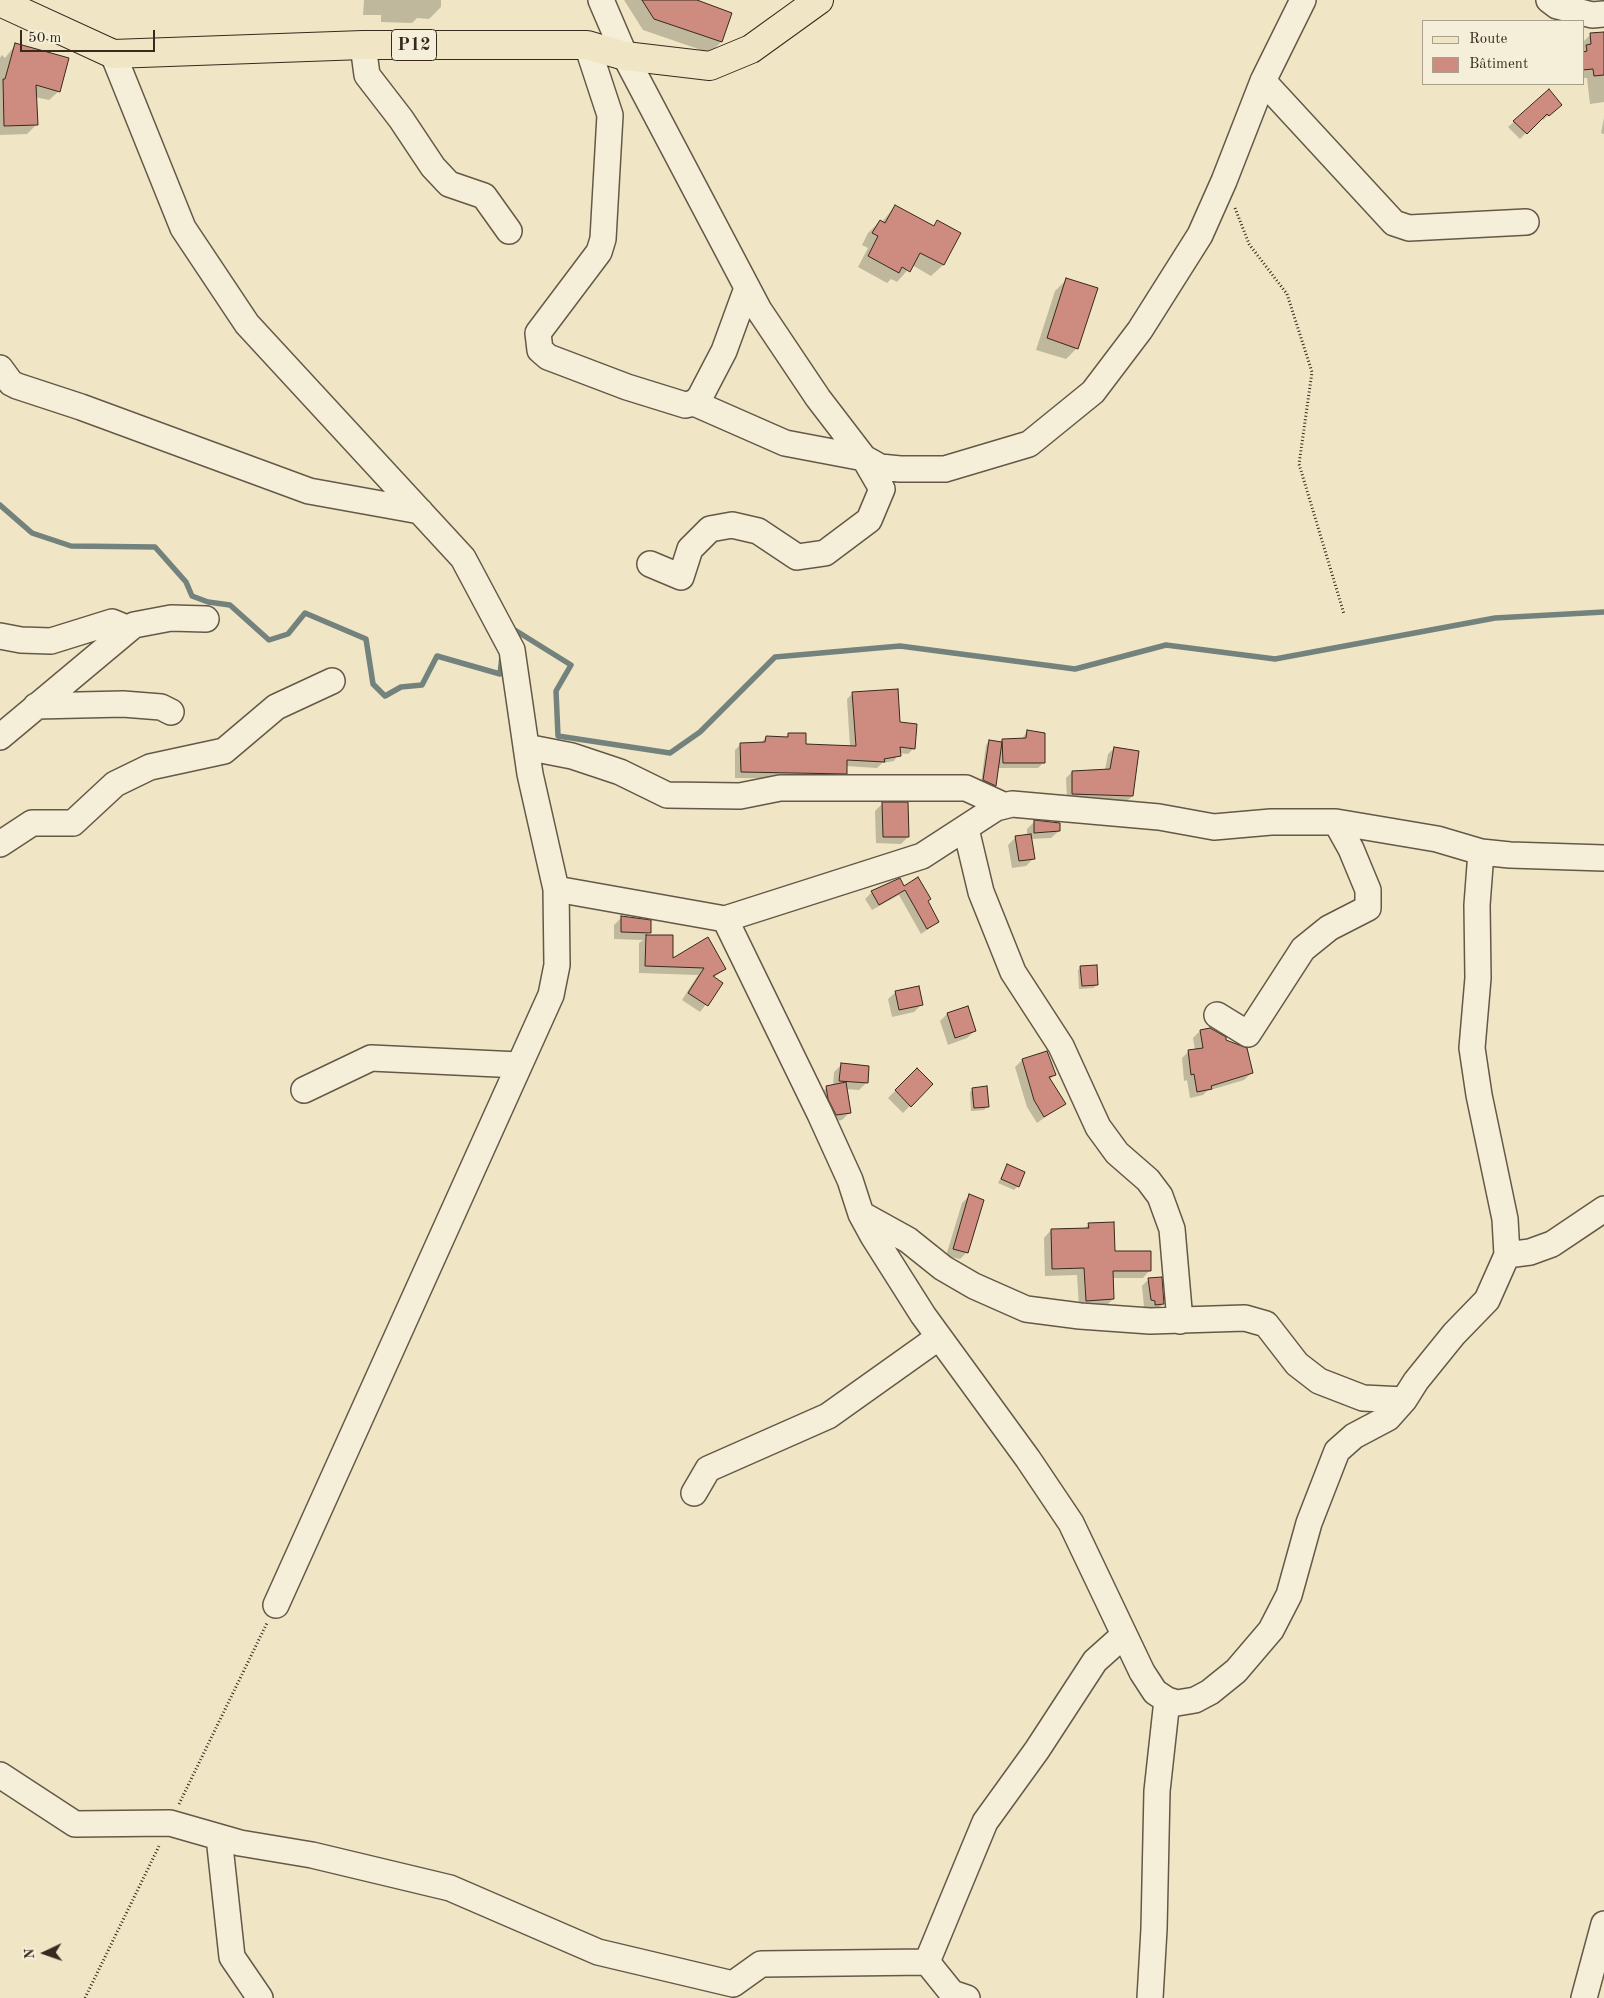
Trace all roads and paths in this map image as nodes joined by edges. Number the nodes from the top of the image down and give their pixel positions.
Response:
1 (601, 0) edge
2 (819, 0) edge
3 (1303, 0) edge
4 (1549, 0) edge
5 (0, 2) edge
6 (1604, 14) edge
7 (362, 44) junction
8 (587, 45) junction
9 (113, 54) junction
10 (625, 56) junction
11 (1263, 81) junction
12 (1224, 181) junction
13 (1526, 222) dead end
14 (510, 232) dead end
15 (748, 288) junction
16 (0, 368) edge
17 (694, 403) junction
18 (864, 458) junction
19 (420, 511) junction
20 (650, 564) dead end
21 (1344, 614) dead end
22 (206, 619) dead end
23 (129, 629) junction
24 (0, 636) edge
25 (332, 681) dead end
26 (36, 706) junction
27 (171, 712) dead end
28 (0, 737) edge
29 (526, 747) junction
30 (1003, 805) junction
31 (1336, 822) junction
32 (966, 829) junction
33 (0, 844) edge
34 (1481, 852) junction
35 (1604, 858) edge
36 (556, 889) junction
37 (725, 919) junction
38 (1217, 1015) dead end
39 (519, 1065) junction
40 (304, 1090) dead end
41 (1604, 1209) edge
42 (861, 1214) junction
43 (1506, 1255) junction
44 (1180, 1320) junction
45 (939, 1337) junction
46 (1404, 1400) junction
47 (694, 1493) dead end
48 (276, 1605) joint
49 (1124, 1635) junction
50 (1167, 1700) junction
51 (0, 1775) edge
52 (170, 1823) junction
53 (219, 1837) junction
54 (1604, 1924) edge
55 (927, 1962) junction
56 (257, 1996) edge
57 (85, 1998) edge
58 (967, 1998) edge
59 (1150, 1998) edge
60 (1584, 1998) edge

1 - 10 street
2 - 10 main road, P12
3 - 11 street
4 - 6 street
5 - 9 main road, P12
7 - 8 main road, P12
7 - 9 main road, P12
7 - 14 street
8 - 10 main road, P12
8 - 17 street
9 - 19 street
10 - 15 street
11 - 12 street
11 - 13 street
12 - 18 street
12 - 21 path
15 - 17 street
15 - 18 street
16 - 19 street
17 - 18 street
18 - 20 street
19 - 29 street
22 - 23 street
23 - 24 street
23 - 26 street
25 - 33 street
26 - 27 street
26 - 28 street
29 - 30 street
29 - 36 street
30 - 31 street
30 - 32 street
31 - 34 street
31 - 38 street
32 - 37 street
32 - 44 street
34 - 35 street
34 - 43 street
36 - 37 street
36 - 39 street
37 - 42 street
39 - 40 street
39 - 48 street
41 - 43 street
42 - 44 street
42 - 45 street
43 - 46 street
44 - 46 street
45 - 47 street
45 - 49 street
46 - 50 street
48 - 52 path
49 - 50 street
49 - 55 street
50 - 59 street
51 - 52 street
52 - 53 street
52 - 57 path
53 - 55 street
53 - 56 street
54 - 60 street
55 - 58 street

